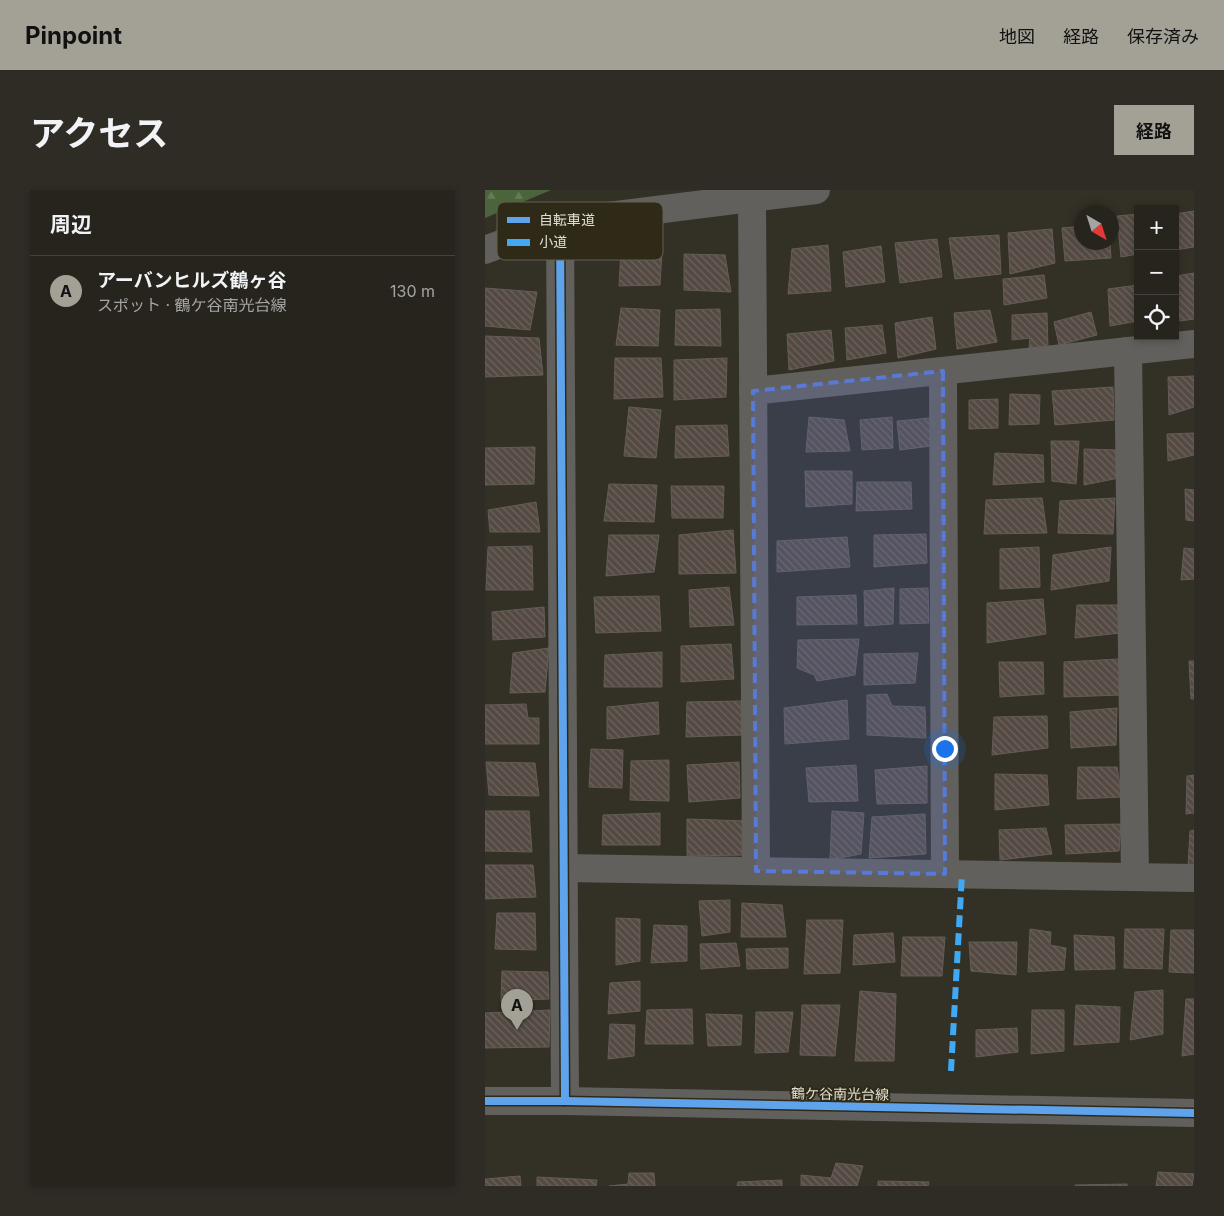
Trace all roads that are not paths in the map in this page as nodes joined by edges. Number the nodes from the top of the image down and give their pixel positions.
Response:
1 (816, 190) edge
2 (752, 198) junction
3 (663, 209) edge
4 (497, 246) edge
5 (485, 250) edge
6 (561, 260) edge
7 (1194, 344) edge
8 (1128, 351) junction
9 (943, 371) junction
10 (753, 391) junction
11 (564, 868) junction
12 (756, 871) junction
13 (945, 874) junction
14 (1135, 877) junction
15 (1194, 878) edge
16 (485, 1102) edge
17 (565, 1102) junction
18 (1194, 1112) edge

1 - 2 street
2 - 3 street
2 - 10 street
4 - 5 street
6 - 11 street
7 - 8 street
8 - 9 street
8 - 14 street
9 - 10 street
9 - 13 street
10 - 12 street
11 - 12 street
11 - 17 street
12 - 13 street
13 - 14 street
14 - 15 street
16 - 17 street, 鶴ケ谷南光台線
17 - 18 street, 鶴ケ谷南光台線

